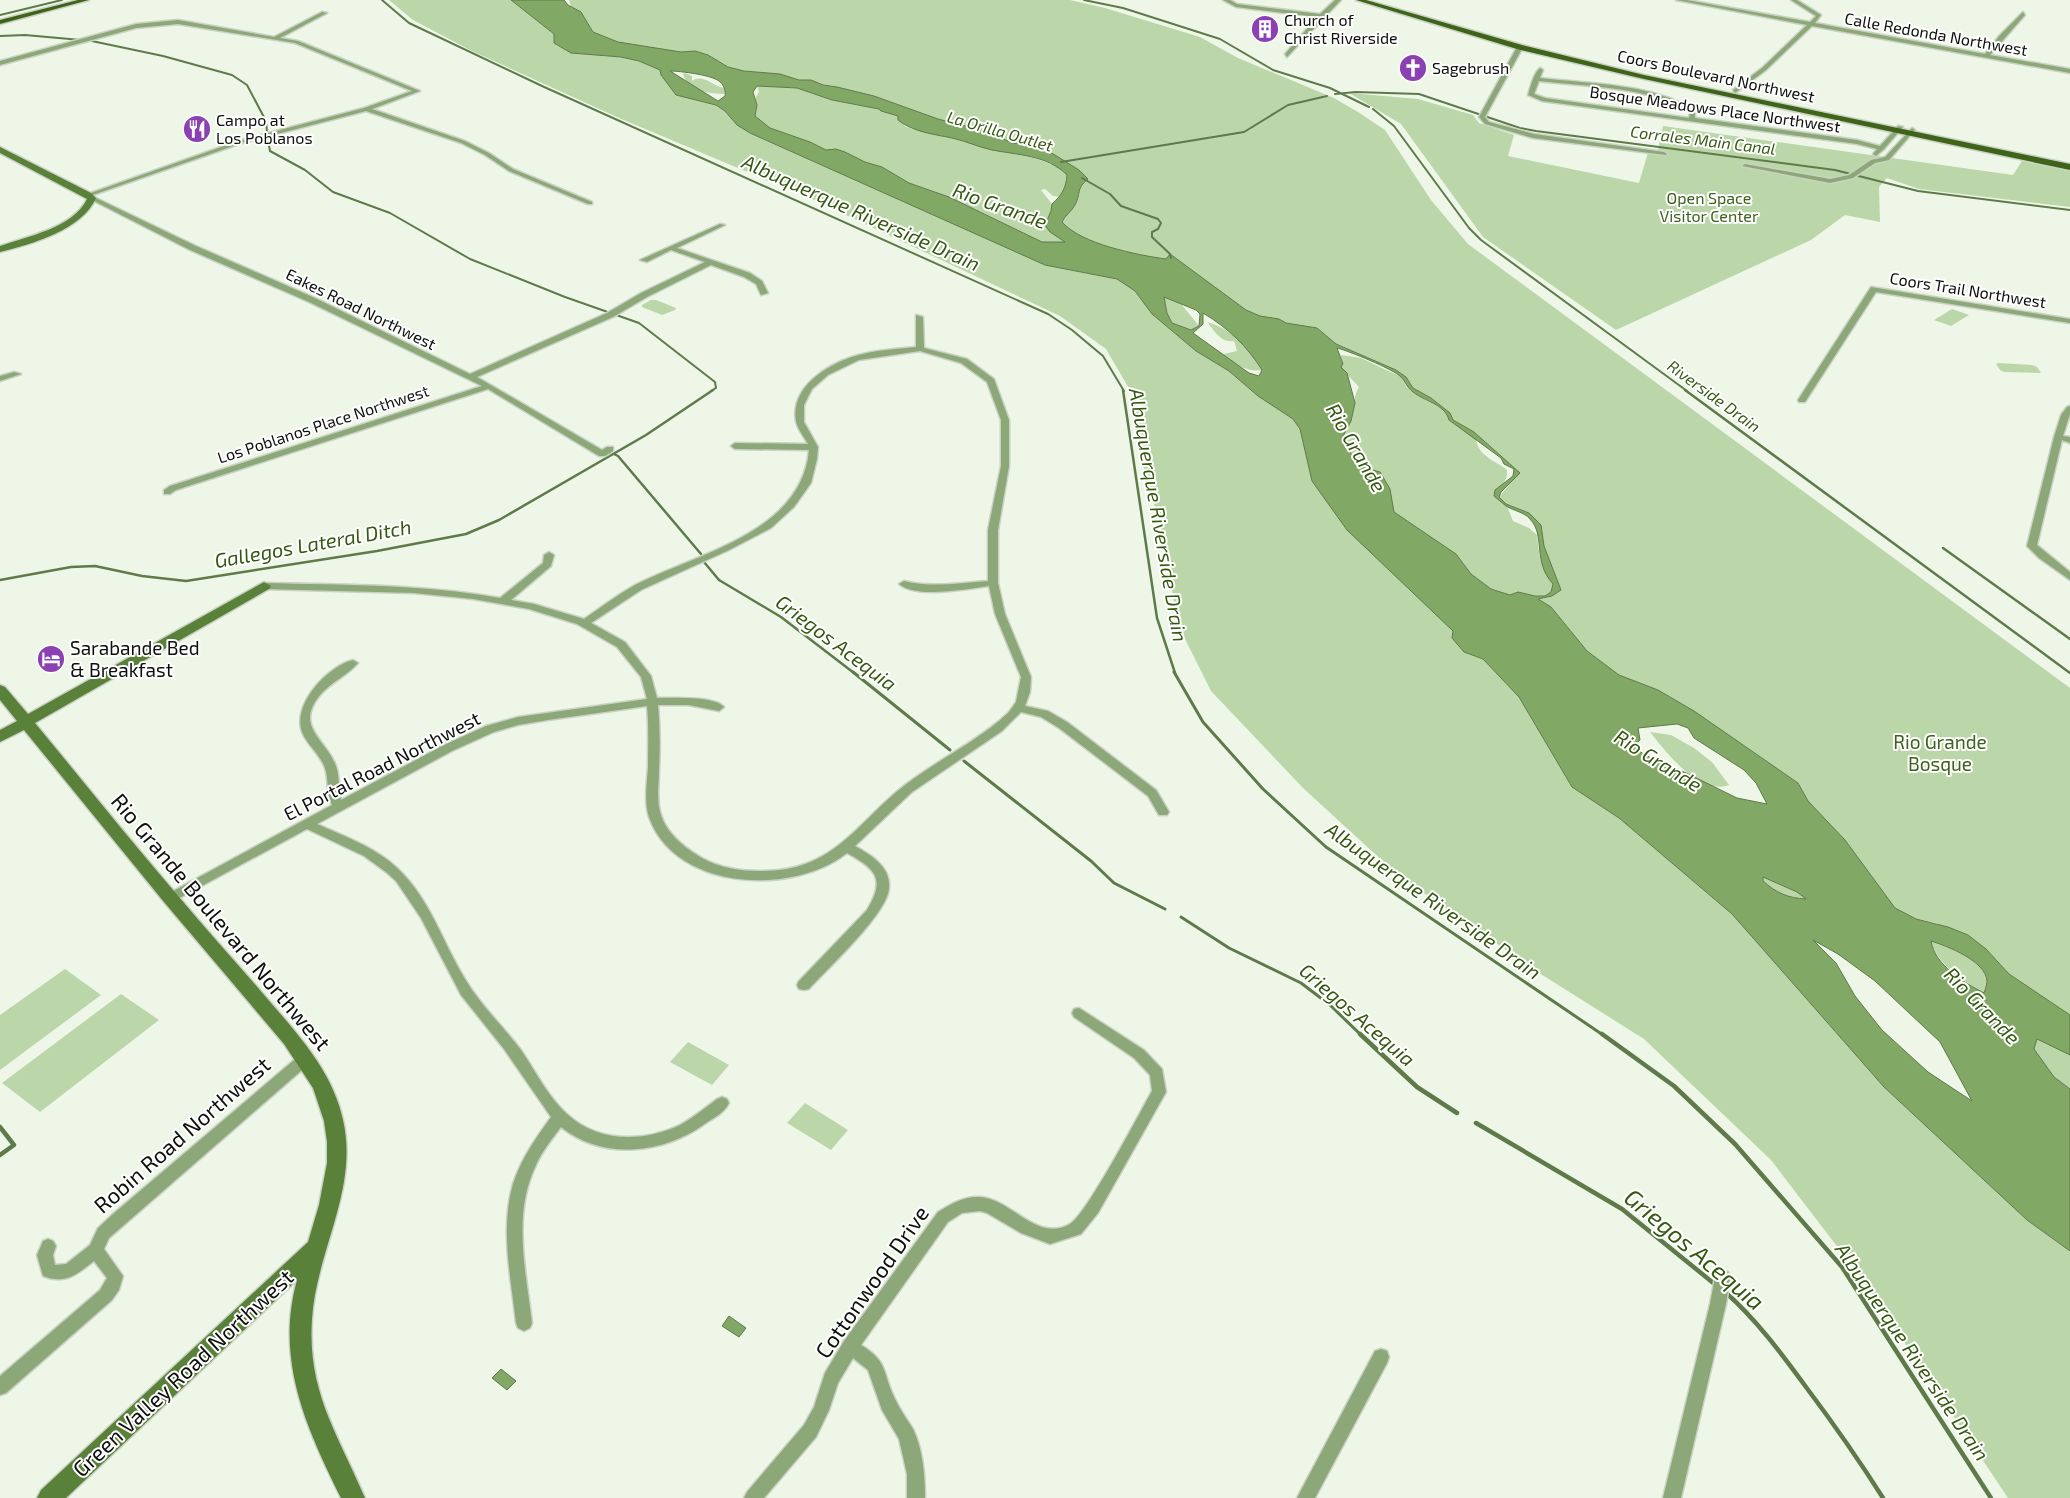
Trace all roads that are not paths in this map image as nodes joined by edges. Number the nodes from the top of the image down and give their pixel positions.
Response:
1 (78, 0) edge
2 (86, 0) edge
3 (1226, 0) edge
4 (1332, 0) edge
5 (1338, 0) edge
6 (1359, 0) edge
7 (1375, 0) edge
8 (1679, 0) edge
9 (1794, 0) edge
10 (324, 13) dead end
11 (2023, 14) dead end
12 (1321, 16) junction
13 (0, 21) edge
14 (1813, 24) junction
15 (274, 39) junction
16 (1520, 47) junction
17 (1287, 55) dead end
18 (1986, 56) junction
19 (0, 63) edge
20 (1540, 70) dead end
21 (2070, 71) edge
22 (1536, 78) junction
23 (1735, 91) junction
24 (366, 109) junction
25 (1692, 120) junction
26 (1771, 122) dead end
27 (1899, 129) junction
28 (1769, 130) junction
29 (1911, 131) junction
30 (1882, 148) junction
31 (0, 150) edge
32 (1664, 154) dead end
33 (1873, 161) junction
34 (1745, 166) dead end
35 (2069, 166) edge
36 (90, 196) junction
37 (590, 203) dead end
38 (722, 225) dead end
39 (674, 247) junction
40 (0, 248) edge
41 (644, 260) dead end
42 (711, 262) junction
43 (764, 293) dead end
44 (919, 317) dead end
45 (2070, 321) edge
46 (920, 349) junction
47 (17, 374) dead end
48 (470, 377) junction
49 (0, 379) edge
50 (489, 386) junction
51 (1802, 400) dead end
52 (2070, 409) edge
53 (2058, 436) junction
54 (2070, 440) edge
55 (735, 446) dead end
56 (814, 447) junction
57 (610, 449) dead end
58 (167, 492) dead end
59 (549, 555) dead end
60 (2070, 577) edge
61 (993, 583) junction
62 (904, 584) dead end
63 (264, 586) joint
64 (504, 600) junction
65 (585, 623) junction
66 (353, 663) dead end
67 (0, 690) edge
68 (653, 702) junction
69 (719, 707) dead end
70 (1018, 708) junction
71 (1006, 721) joint
72 (27, 722) junction
73 (0, 737) edge
74 (339, 807) junction
75 (1163, 812) dead end
76 (306, 824) junction
77 (848, 847) junction
78 (170, 898) junction
79 (804, 985) dead end
80 (1078, 1013) dead end
81 (305, 1059) junction
82 (722, 1102) dead end
83 (560, 1117) junction
84 (48, 1246) dead end
85 (317, 1248) junction
86 (96, 1250) junction
87 (1722, 1279) dead end
88 (524, 1323) dead end
89 (850, 1347) junction
90 (1381, 1357) dead end
91 (0, 1387) edge
92 (49, 1498) edge
93 (354, 1498) edge
94 (753, 1498) edge
95 (916, 1498) edge
96 (1306, 1498) edge
97 (1672, 1498) edge

1 - 13 main road
2 - 13 main road
3 - 12 street
4 - 12 street
5 - 12 street
6 - 16 main road, Coors Boulevard Northwest
7 - 23 main road, Coors Boulevard Northwest
8 - 14 street, Calle Redonda Northwest
9 - 14 street
10 - 15 street
11 - 18 street
12 - 17 street
14 - 18 street, Calle Redonda Northwest
14 - 23 street
15 - 19 street
15 - 24 street
16 - 27 main road, Coors Boulevard Northwest
16 - 32 street
18 - 21 street, Calle Redonda Northwest
20 - 22 street
22 - 25 street
22 - 25 street, Bosque Meadows Place Northwest
23 - 27 main road, Coors Boulevard Northwest
24 - 36 street
24 - 37 street
25 - 28 street, Bosque Meadows Place Northwest
26 - 28 street
27 - 29 main road, Coors Boulevard Northwest
27 - 30 street
28 - 30 street, Bosque Meadows Place Northwest
29 - 33 street
29 - 35 main road, Coors Boulevard Northwest
30 - 33 street
31 - 36 street
33 - 34 street
36 - 40 street
36 - 48 street, Eakes Road Northwest
38 - 39 street
39 - 41 street
39 - 42 street
42 - 43 street
42 - 48 street
44 - 46 street
45 - 51 street, Coors Trail Northwest
46 - 56 street
46 - 61 street
47 - 49 street
48 - 50 street, Eakes Road Northwest
50 - 57 street, Eakes Road Northwest
50 - 58 street, Los Poblanos Place Northwest
52 - 53 street
53 - 54 street
53 - 60 street
55 - 56 street
56 - 65 street
59 - 64 street
61 - 62 street
61 - 70 street
63 - 64 street
63 - 72 street
64 - 65 street
65 - 68 street
66 - 74 street
67 - 72 street, Rio Grande Boulevard Northwest
68 - 69 street, El Portal Road Northwest
68 - 74 street, El Portal Road Northwest
68 - 77 street
70 - 71 street
70 - 75 street
71 - 77 street
72 - 73 street
72 - 78 street, Rio Grande Boulevard Northwest
74 - 76 street, El Portal Road Northwest
76 - 78 street, El Portal Road Northwest
76 - 83 street
77 - 79 street
78 - 81 street, Rio Grande Boulevard Northwest
80 - 89 street, Cottonwood Drive
81 - 85 street, Rio Grande Boulevard Northwest
81 - 86 street, Robin Road Northwest
82 - 83 street
83 - 88 street
84 - 86 street, Robin Road Northwest
85 - 92 street, Green Valley Road Northwest
85 - 93 street, Rio Grande Boulevard Northwest
86 - 91 street
87 - 97 street
89 - 94 street, Cottonwood Drive
89 - 95 street
90 - 96 street

